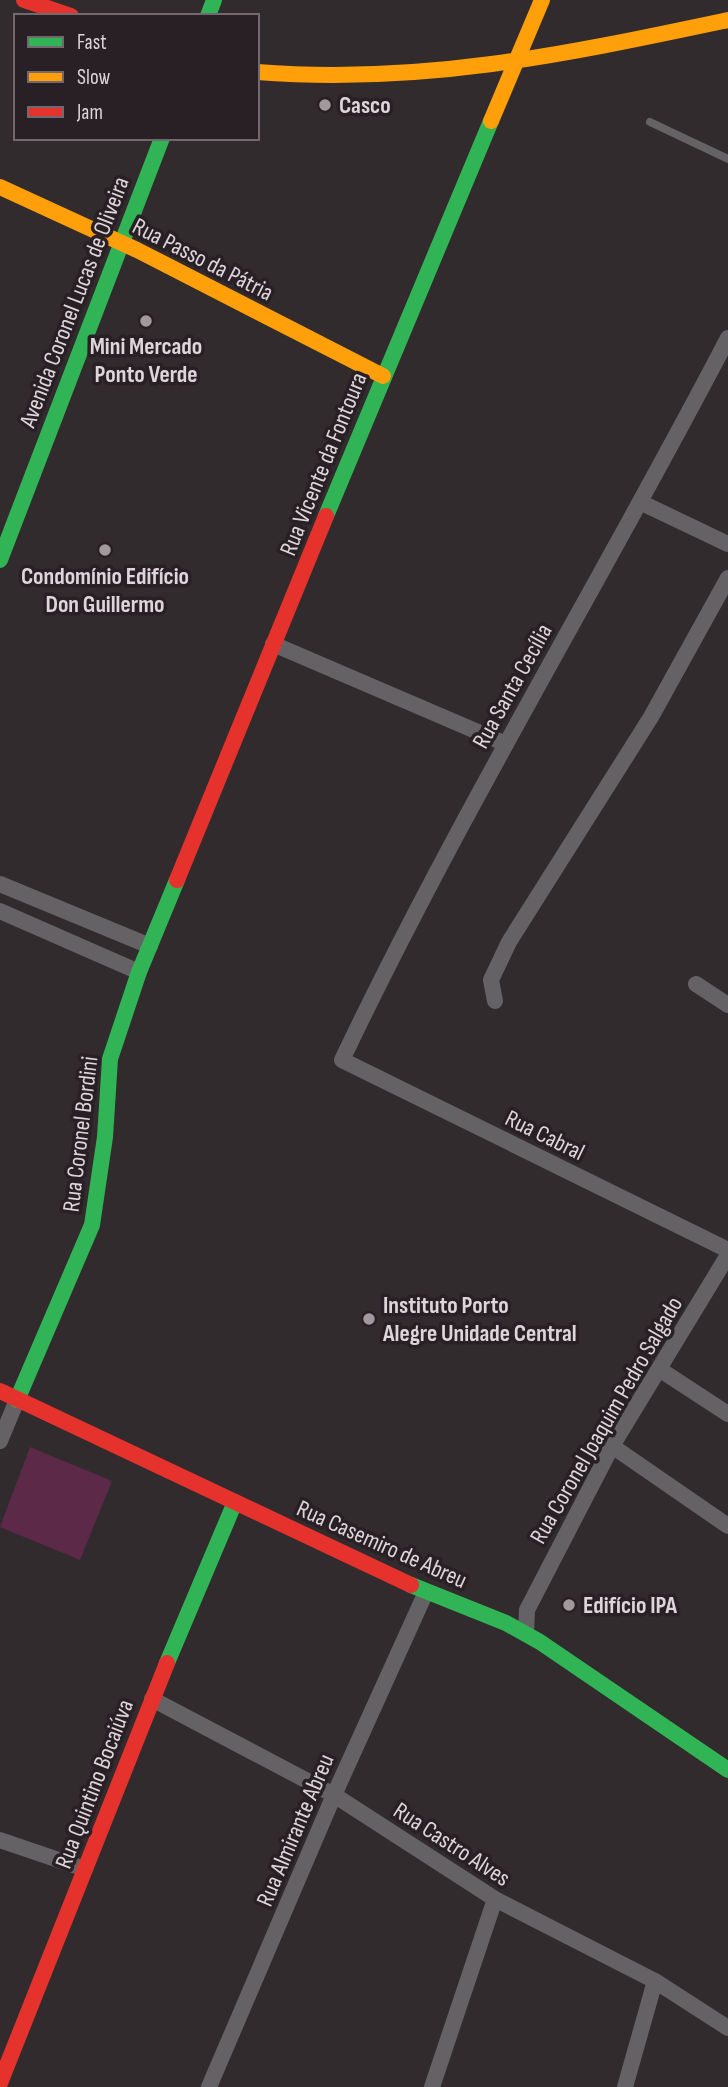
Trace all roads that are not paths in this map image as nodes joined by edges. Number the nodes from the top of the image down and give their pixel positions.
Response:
1 (24, 0) edge
2 (542, 0) edge
3 (65, 14) edge
4 (728, 20) edge
5 (514, 64) junction
6 (259, 72) edge
7 (650, 122) dead end
8 (161, 140) edge
9 (728, 159) edge
10 (0, 187) edge
11 (121, 242) junction
12 (728, 338) edge
13 (383, 376) junction
14 (642, 503) junction
15 (728, 544) edge
16 (0, 559) edge
17 (728, 578) edge
18 (273, 644) junction
19 (506, 744) junction
20 (0, 884) edge
21 (0, 911) edge
22 (104, 928) junction
23 (150, 946) junction
24 (94, 953) junction
25 (139, 972) junction
26 (696, 984) dead end
27 (495, 1001) dead end
28 (728, 1005) edge
29 (341, 1060) joint
30 (728, 1252) edge
31 (659, 1369) junction
32 (0, 1391) edge
33 (17, 1400) junction
34 (728, 1414) edge
35 (1, 1436) edge
36 (612, 1446) junction
37 (235, 1502) junction
38 (728, 1526) edge
39 (426, 1592) junction
40 (527, 1610) junction
41 (506, 1623) junction
42 (526, 1633) junction
43 (152, 1699) junction
44 (728, 1770) edge
45 (334, 1795) junction
46 (0, 1840) edge
47 (85, 1869) junction
48 (495, 1899) junction
49 (655, 1981) junction
50 (728, 2028) edge
51 (0, 2083) edge
52 (209, 2087) edge
53 (432, 2087) edge
54 (625, 2087) edge

1 - 3 street
2 - 5 street, Rua Vicente da Fontoura
4 - 5 street
5 - 6 street
5 - 13 street, Rua Vicente da Fontoura
7 - 9 lane
8 - 11 street, Avenida Coronel Lucas de Oliveira
10 - 11 street, Rua Passo da Pátria
11 - 13 street, Rua Passo da Pátria
11 - 16 street, Avenida Coronel Lucas de Oliveira
12 - 14 street, Rua Santa Cecília
13 - 18 street, Rua Vicente da Fontoura
14 - 15 street
14 - 19 street, Rua Santa Cecília
17 - 27 street
18 - 19 street
18 - 23 street, Rua Vicente da Fontoura
19 - 29 street, Rua Santa Cecília
20 - 22 street
21 - 24 street
22 - 23 street
22 - 24 street
23 - 25 street, Rua Coronel Bordini
24 - 25 street
25 - 33 street, Rua Coronel Bordini
26 - 28 street
29 - 30 street, Rua Cabral
30 - 31 street, Rua Coronel Joaquim Pedro Salgado
31 - 34 street
31 - 36 street, Rua Coronel Joaquim Pedro Salgado
32 - 33 street, Rua Casemiro de Abreu
33 - 35 street, Rua Coronel Bordini
33 - 37 street, Rua Casemiro de Abreu
36 - 38 street
36 - 40 street, Rua Coronel Joaquim Pedro Salgado
37 - 39 street, Rua Casemiro de Abreu
37 - 43 street, Rua Quintino Bocaiúva
39 - 41 street, Rua Casemiro de Abreu
39 - 45 street, Rua Almirante Abreu
40 - 41 street
40 - 42 street, Rua Coronel Joaquim Pedro Salgado
41 - 42 street, Rua Casemiro de Abreu
42 - 44 street, Rua Casemiro de Abreu
43 - 45 street, Rua Castro Alves
43 - 47 street, Rua Quintino Bocaiúva
45 - 48 street, Rua Castro Alves
45 - 52 street, Rua Almirante Abreu
46 - 47 street
47 - 51 street, Rua Quintino Bocaiúva
48 - 49 street, Rua Castro Alves
48 - 53 street
49 - 50 street, Rua Castro Alves
49 - 54 street

